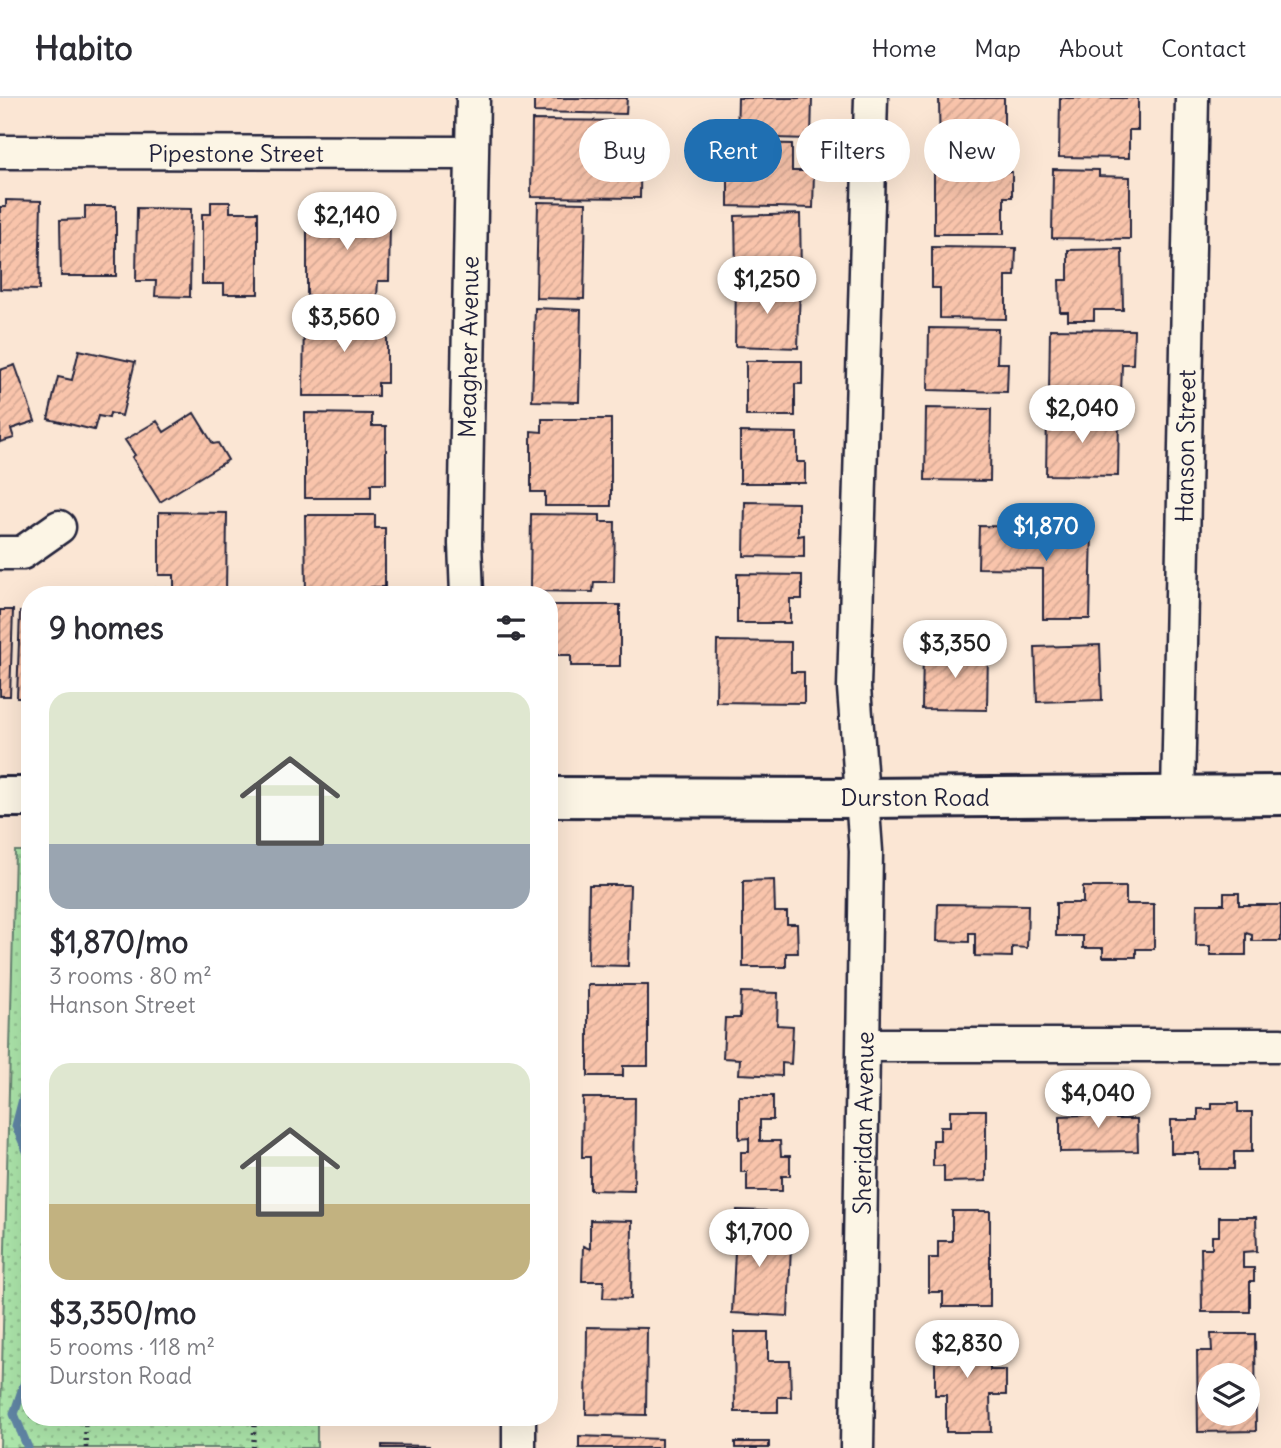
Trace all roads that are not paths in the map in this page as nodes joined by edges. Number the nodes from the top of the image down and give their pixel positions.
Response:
1 (473, 98) edge
2 (871, 98) edge
3 (1192, 98) edge
4 (0, 152) edge
5 (472, 153) junction
6 (59, 527) dead end
7 (0, 553) edge
8 (467, 586) edge
9 (1178, 795) junction
10 (1281, 795) edge
11 (0, 797) edge
12 (21, 797) edge
13 (558, 797) edge
14 (864, 797) junction
15 (864, 1045) junction
16 (1281, 1045) edge
17 (519, 1426) edge
18 (519, 1448) edge
19 (857, 1448) edge

1 - 5 street, Meagher Avenue
2 - 14 street, Sheridan Avenue
3 - 9 street, Hanson Street
4 - 5 street, Pipestone Street
5 - 8 street, Meagher Avenue
6 - 7 street
9 - 10 main road, Durston Road
9 - 14 main road, Durston Road
11 - 12 main road
13 - 14 main road, Durston Road
14 - 15 street, Sheridan Avenue
15 - 16 street
15 - 19 street, Sheridan Avenue
17 - 18 street

